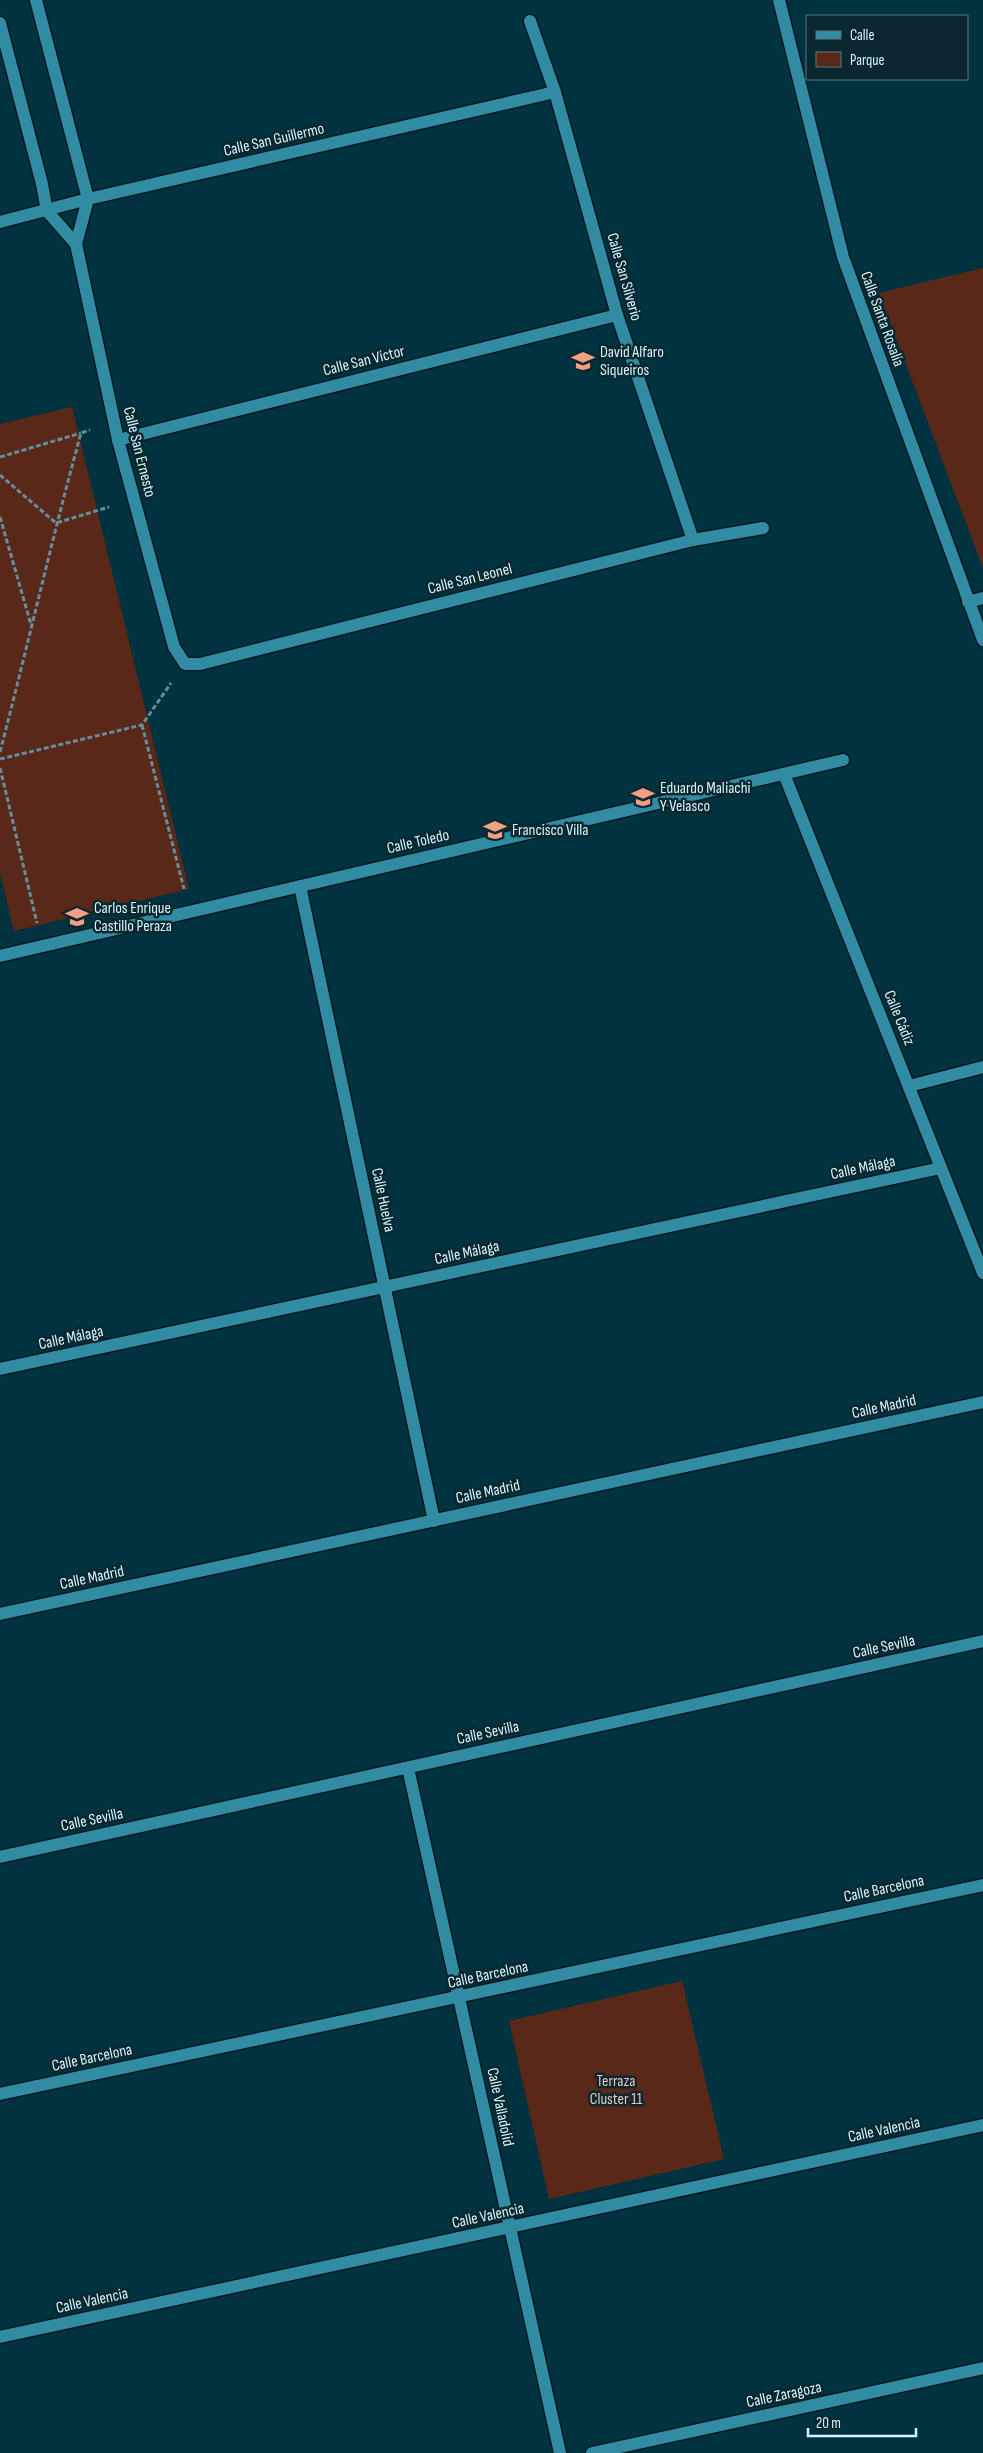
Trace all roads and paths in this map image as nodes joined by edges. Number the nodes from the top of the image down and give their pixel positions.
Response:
1 (36, 0) edge
2 (779, 0) edge
3 (530, 21) dead end
4 (0, 23) edge
5 (555, 92) junction
6 (88, 199) junction
7 (47, 211) junction
8 (0, 222) edge
9 (76, 244) junction
10 (617, 315) junction
11 (114, 423) junction
12 (81, 433) junction
13 (118, 440) junction
14 (0, 457) edge
15 (0, 475) edge
16 (134, 499) junction
17 (0, 518) edge
18 (56, 523) junction
19 (763, 528) dead end
20 (693, 540) junction
21 (983, 598) edge
22 (968, 602) junction
23 (32, 629) junction
24 (983, 640) edge
25 (185, 664) junction
26 (142, 725) junction
27 (0, 752) edge
28 (0, 759) edge
29 (844, 760) dead end
30 (0, 768) edge
31 (784, 774) junction
32 (300, 886) junction
33 (190, 911) junction
34 (43, 946) junction
35 (0, 956) edge
36 (983, 1067) edge
37 (909, 1086) junction
38 (941, 1168) junction
39 (983, 1274) edge
40 (385, 1287) junction
41 (0, 1370) edge
42 (983, 1402) edge
43 (434, 1521) junction
44 (0, 1614) edge
45 (983, 1641) edge
46 (408, 1768) junction
47 (0, 1857) edge
48 (983, 1885) edge
49 (459, 1998) junction
50 (0, 2094) edge
51 (983, 2125) edge
52 (510, 2228) junction
53 (0, 2338) edge
54 (983, 2368) edge
55 (560, 2453) edge
56 (592, 2453) edge

1 - 6 street, Calle San Ernesto
2 - 22 street, Calle Santa Rosalía
3 - 5 street, Calle San Silverio
4 - 7 street
5 - 6 street, Calle San Guillermo
5 - 10 street, Calle San Silverio
6 - 7 street, Calle San Guillermo
6 - 9 street, Calle San Ernesto
7 - 8 street, Calle San Guillermo
7 - 9 street, Calle San Ernesto
9 - 11 street, Calle San Ernesto
10 - 13 street, Calle San Víctor
10 - 20 street, Calle San Silverio
11 - 12 path
11 - 13 street, Calle San Ernesto
12 - 14 path
12 - 18 path
13 - 16 street, Calle San Ernesto
15 - 18 path
16 - 18 path
16 - 25 street, Calle San Ernesto
17 - 23 path
18 - 23 path
19 - 20 street, Calle San Leonel
20 - 25 street, Calle San Leonel
21 - 22 street
22 - 24 street, Calle Santa Rosalía
23 - 27 path
25 - 26 path
26 - 28 path
26 - 33 path
29 - 31 street, Calle Toledo
30 - 34 path
31 - 32 street, Calle Toledo
31 - 37 street, Calle Cádiz
32 - 33 street, Calle Toledo
32 - 40 street, Calle Huelva
33 - 34 street, Calle Toledo
34 - 35 street, Calle Toledo
36 - 37 street
37 - 38 street, Calle Cádiz
38 - 39 street, Calle Cádiz
38 - 40 street, Calle Málaga
40 - 41 street, Calle Málaga
40 - 43 street, Calle Huelva
42 - 43 street, Calle Madrid
43 - 44 street, Calle Madrid
45 - 46 street, Calle Sevilla
46 - 47 street, Calle Sevilla
46 - 49 street, Calle Valladolid
48 - 49 street, Calle Barcelona
49 - 50 street, Calle Barcelona
49 - 52 street, Calle Valladolid
51 - 52 street, Calle Valencia
52 - 53 street, Calle Valencia
52 - 55 street, Calle Valladolid
54 - 56 street, Calle Zaragoza

